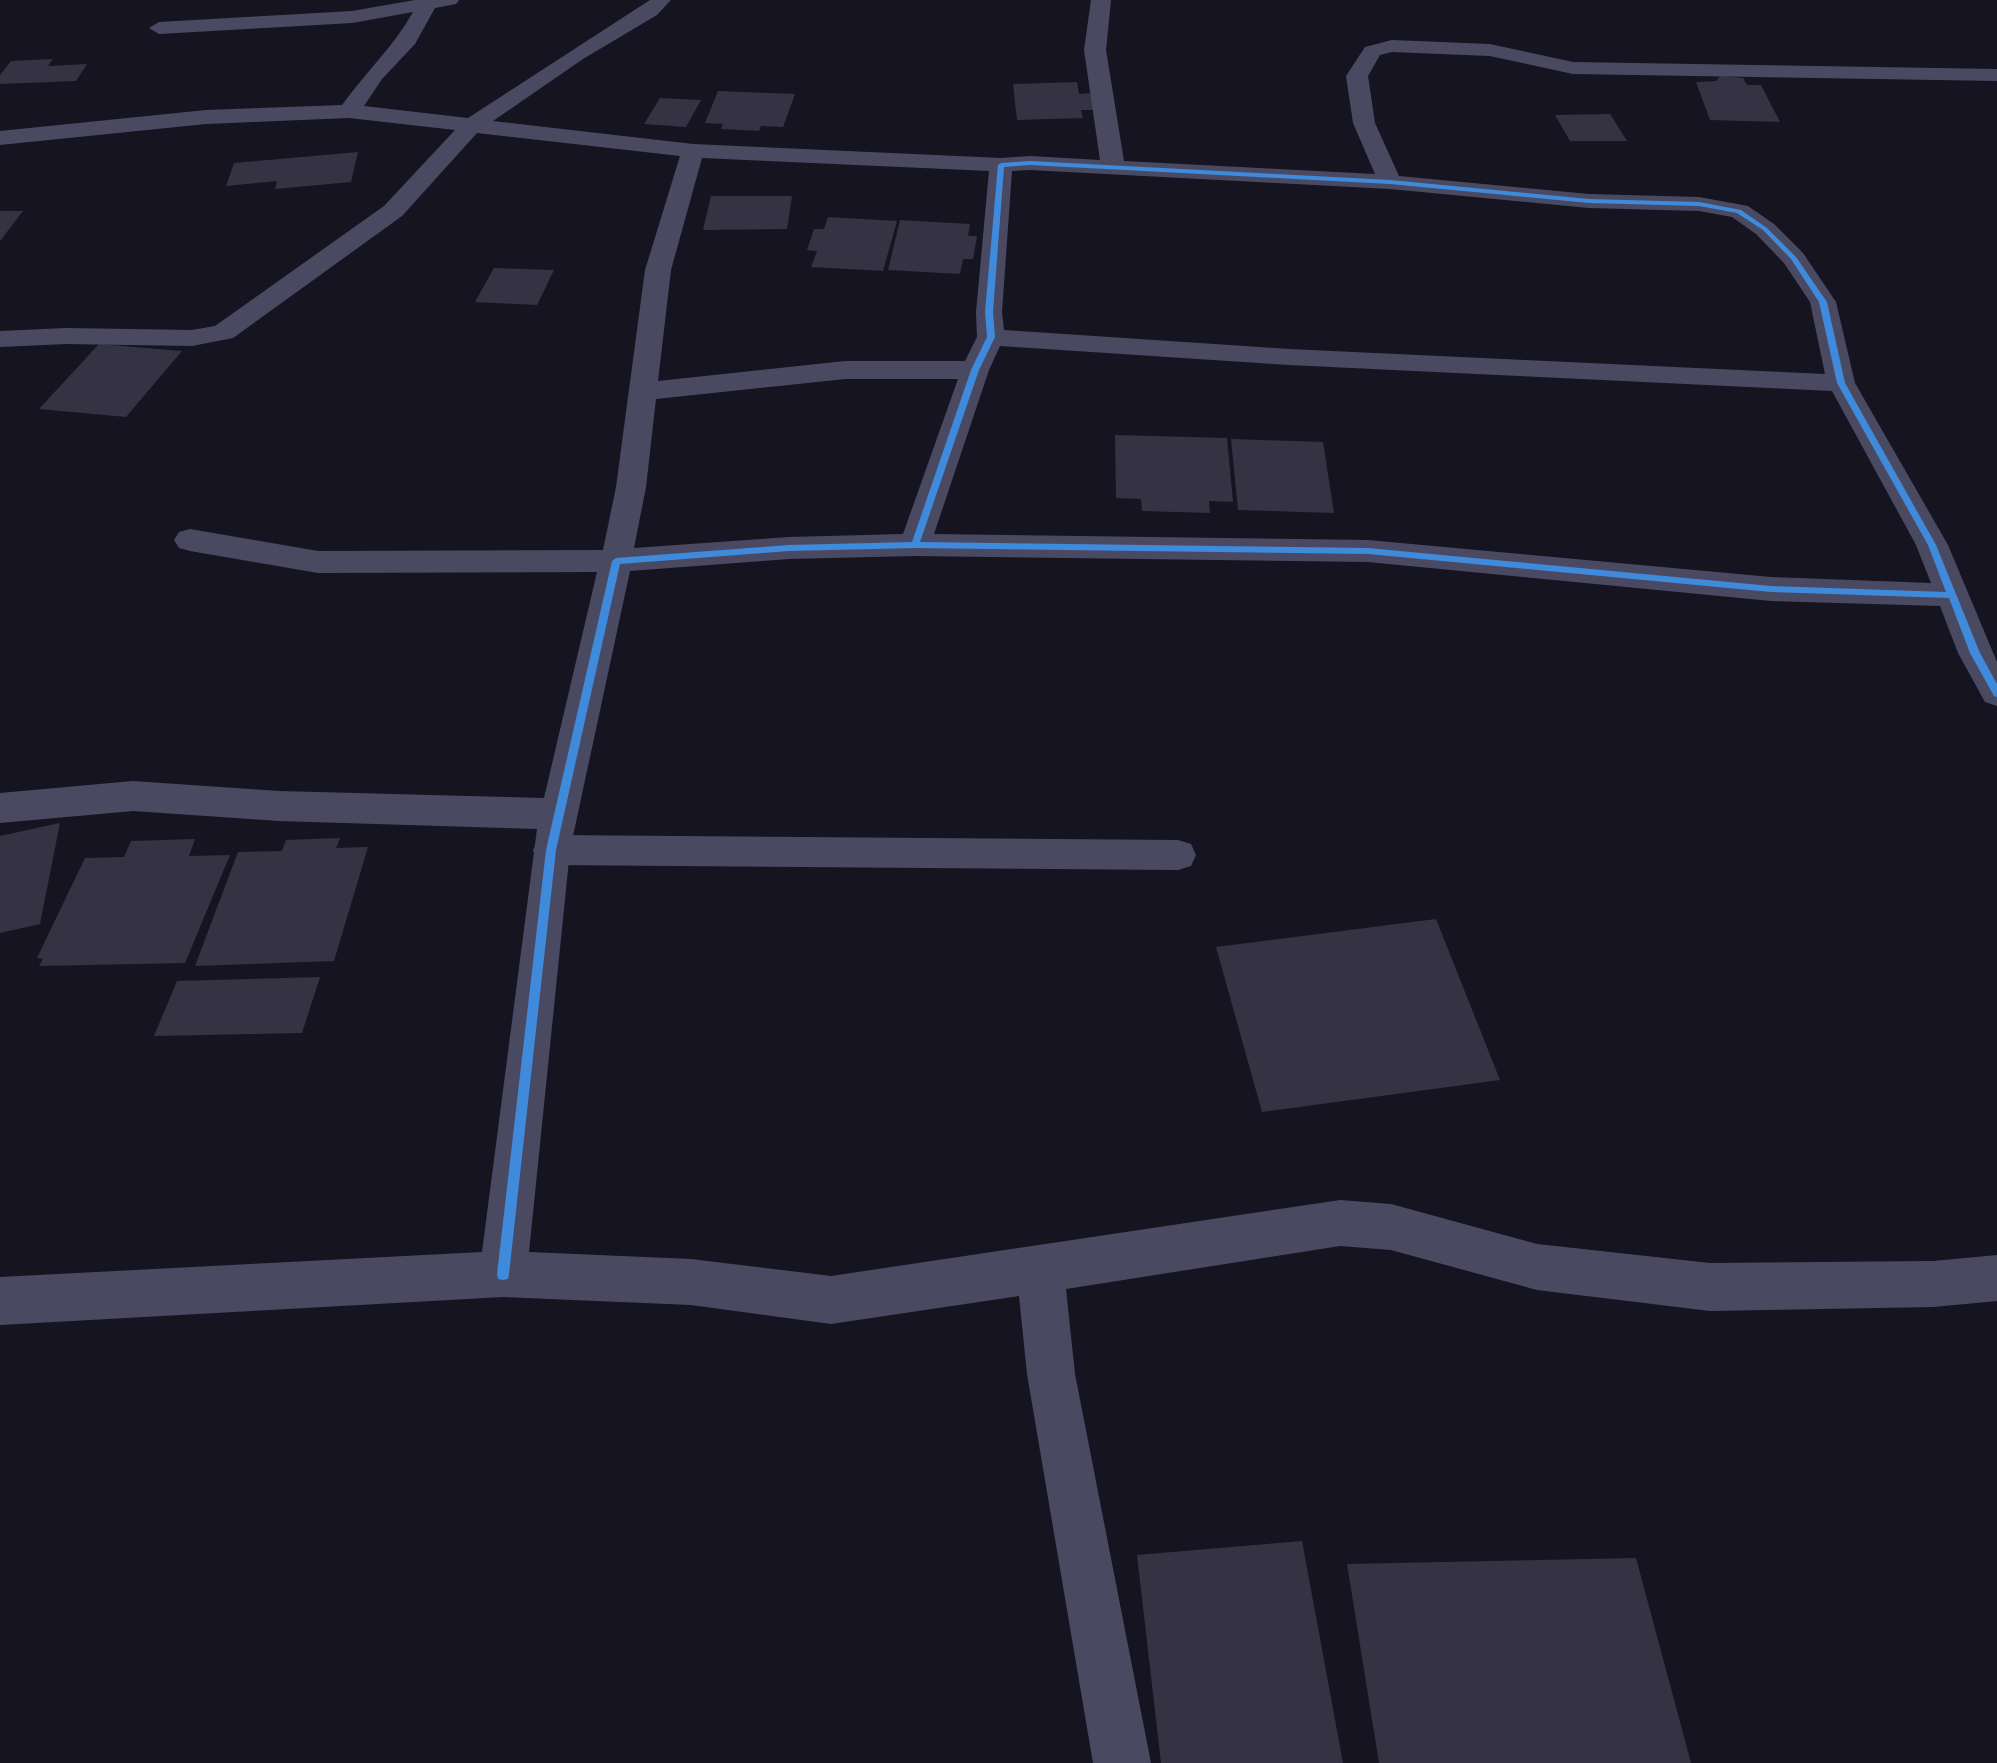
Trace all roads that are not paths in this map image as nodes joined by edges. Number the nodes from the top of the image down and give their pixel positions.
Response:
1 (449, 0) edge
2 (661, 0) edge
3 (1101, 0) edge
4 (427, 5) junction
5 (159, 28) dead end
6 (1997, 75) edge
7 (349, 111) junction
8 (471, 127) junction
9 (0, 138) edge
10 (693, 151) junction
11 (1001, 165) junction
12 (1113, 168) junction
13 (1390, 182) junction
14 (990, 337) junction
15 (0, 339) edge
16 (975, 370) junction
17 (1841, 383) junction
18 (642, 392) junction
19 (190, 540) dead end
20 (915, 545) junction
21 (616, 561) junction
22 (1951, 595) junction
23 (1997, 693) edge
24 (0, 808) edge
25 (559, 814) junction
26 (551, 850) junction
27 (1178, 855) dead end
28 (1040, 1270) junction
29 (503, 1274) junction
30 (1997, 1278) edge
31 (0, 1301) edge
32 (1122, 1763) edge

1 - 4 street
2 - 8 street
3 - 12 street
4 - 5 street
4 - 7 street
6 - 13 street
7 - 8 street
7 - 9 street
8 - 10 street
8 - 15 street
10 - 11 street
10 - 18 street
11 - 12 street
11 - 14 street
12 - 13 street
13 - 17 street
14 - 16 street
14 - 17 street
16 - 18 street
16 - 20 street
17 - 22 street
18 - 21 street
19 - 21 street
20 - 21 street
20 - 22 street
21 - 25 street
22 - 23 street
24 - 25 street
25 - 26 street
26 - 27 lane
26 - 29 street
28 - 29 street
28 - 30 street
28 - 32 street
29 - 31 street

